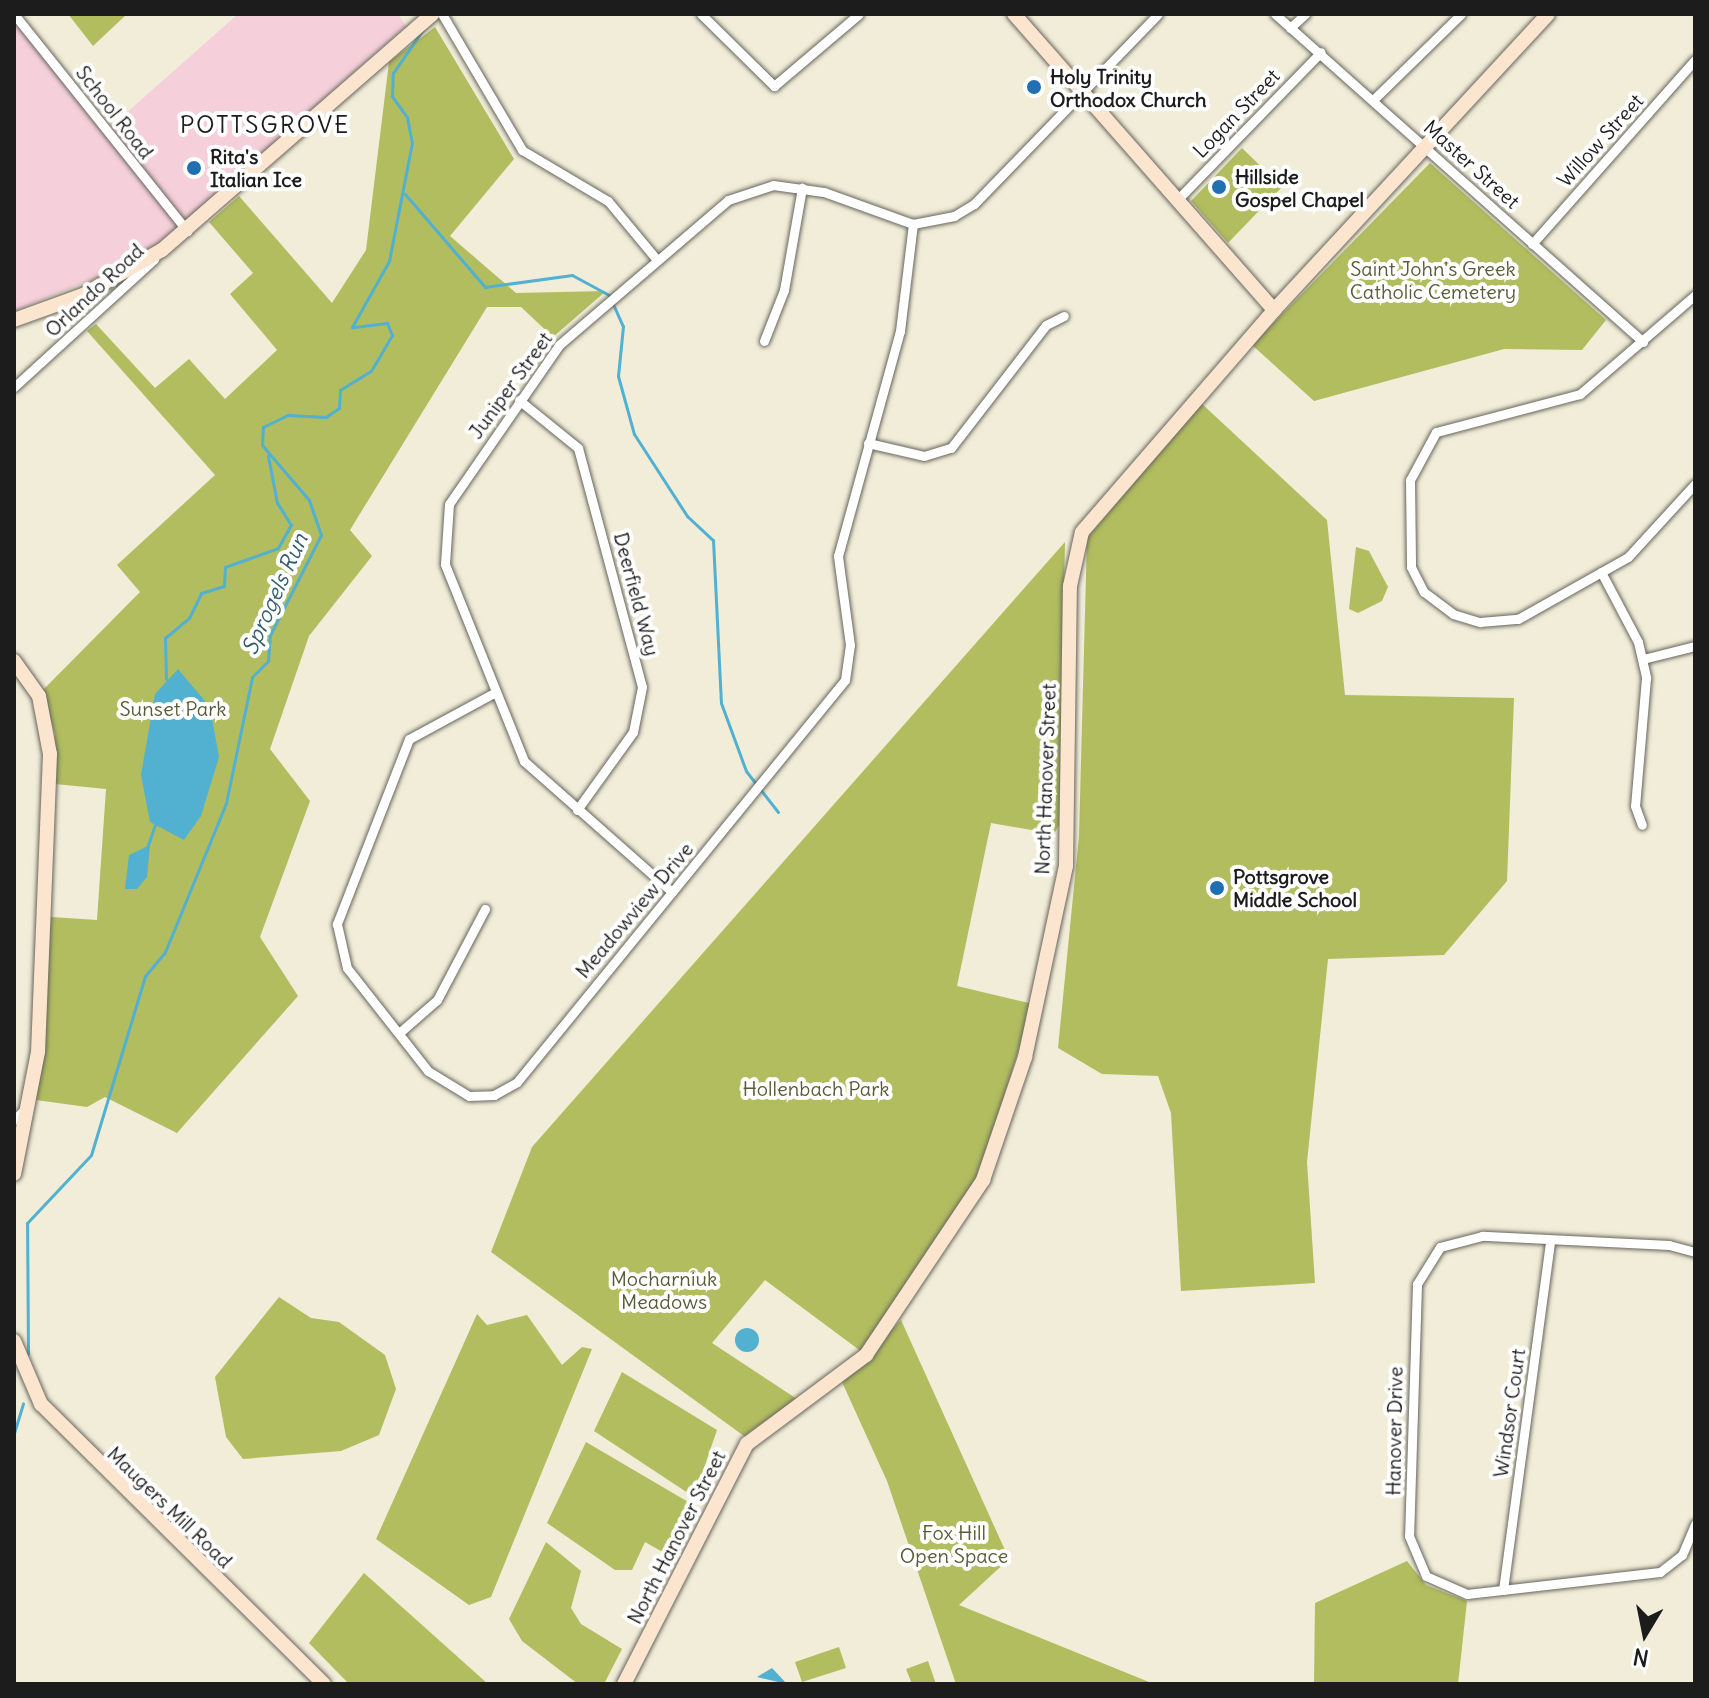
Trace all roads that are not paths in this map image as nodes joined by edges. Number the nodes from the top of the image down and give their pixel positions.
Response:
1 (14, 14) edge
2 (701, 14) edge
3 (859, 14) edge
4 (1014, 14) edge
5 (1158, 14) edge
6 (1275, 14) edge
7 (1305, 14) edge
8 (1461, 14) edge
9 (1548, 14) edge
10 (434, 16) edge
11 (1290, 28) junction
12 (1321, 52) junction
13 (1695, 60) edge
14 (1082, 91) junction
15 (1373, 100) junction
16 (1428, 148) junction
17 (802, 188) junction
18 (1177, 200) junction
19 (913, 224) junction
20 (187, 231) junction
21 (1532, 244) junction
22 (162, 250) junction
23 (657, 260) junction
24 (1695, 295) edge
25 (1274, 310) junction
26 (1064, 316) dead end
27 (14, 320) edge
28 (764, 341) dead end
29 (1643, 342) junction
30 (14, 387) edge
31 (519, 400) junction
32 (868, 443) junction
33 (1695, 484) edge
34 (1601, 572) junction
35 (1695, 646) edge
36 (1643, 659) junction
37 (14, 661) edge
38 (492, 694) junction
39 (577, 810) junction
40 (1642, 825) dead end
41 (672, 892) junction
42 (485, 909) dead end
43 (399, 1033) junction
44 (29, 1105) junction
45 (14, 1120) edge
46 (14, 1174) edge
47 (1550, 1241) junction
48 (1695, 1252) edge
49 (14, 1341) edge
50 (1695, 1524) edge
51 (1503, 1590) junction
52 (319, 1682) edge
53 (624, 1684) edge

1 - 20 street, School Road
2 - 3 street
4 - 14 street
5 - 14 street
6 - 11 street, Master Street
7 - 11 street
8 - 15 street
9 - 16 street, North Hanover Street
10 - 20 street
10 - 23 street
11 - 12 street, Master Street
12 - 15 street, Master Street
12 - 18 street, Logan Street
13 - 21 street, Willow Street
14 - 18 street
14 - 19 street
15 - 16 street, Master Street
16 - 21 street, Master Street
16 - 25 street, North Hanover Street
17 - 19 street, Juniper Street
17 - 23 street, Juniper Street
17 - 28 street
18 - 25 street
19 - 32 street, Meadowview Drive
20 - 22 street
21 - 29 street, Master Street
22 - 27 street
22 - 30 street, Orlando Road
23 - 31 street, Juniper Street
24 - 29 street
25 - 53 street, North Hanover Street
26 - 32 street
29 - 34 street
31 - 38 street, Juniper Street
31 - 39 street, Deerfield Way
32 - 41 street, Meadowview Drive
33 - 34 street
34 - 36 street
35 - 36 street
36 - 40 street
37 - 44 street
38 - 39 street, Juniper Street
38 - 43 street, Meadowview Drive
39 - 41 street, Juniper Street
41 - 43 street, Meadowview Drive
42 - 43 street
44 - 45 street
44 - 46 street
47 - 48 street, Hanover Drive
47 - 51 street, Windsor Court
47 - 51 street, Hanover Drive
49 - 52 street, Maugers Mill Road
50 - 51 street, Hanover Drive

